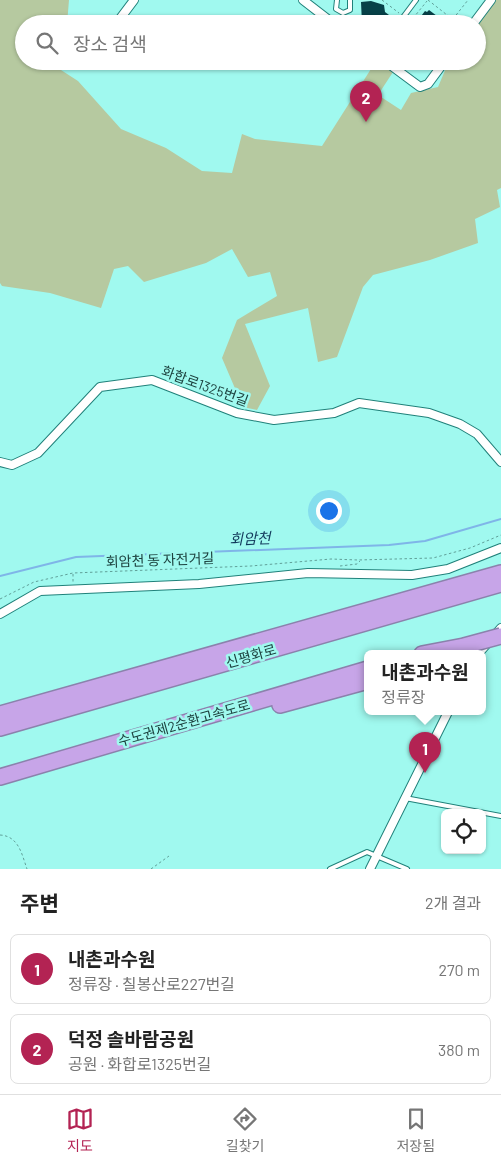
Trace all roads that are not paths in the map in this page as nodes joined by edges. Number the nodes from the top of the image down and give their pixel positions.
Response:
1 (134, 0) edge
2 (303, 0) edge
3 (337, 0) edge
4 (350, 0) edge
5 (416, 0) edge
6 (491, 0) edge
7 (123, 15) edge
8 (322, 15) edge
9 (405, 15) edge
10 (480, 15) edge
11 (397, 70) edge
12 (438, 70) edge
13 (0, 462) edge
14 (501, 462) edge
15 (501, 548) edge
16 (501, 573) edge
17 (501, 584) edge
18 (0, 614) edge
19 (501, 628) edge
20 (501, 636) edge
21 (501, 646) edge
22 (466, 650) edge
23 (482, 650) edge
24 (364, 670) edge
25 (364, 682) edge
26 (0, 714) edge
27 (446, 715) edge
28 (0, 728) edge
29 (0, 777) edge
30 (0, 787) edge
31 (405, 798) junction
32 (501, 816) edge
33 (377, 855) junction
34 (330, 869) edge
35 (370, 869) edge
36 (407, 869) edge

1 - 7 street
2 - 8 street
3 - 4 lane
5 - 9 lane
6 - 10 street
11 - 12 street
13 - 14 street, 화합로1325번길
15 - 18 street
16 - 26 highway, 신평화로
17 - 28 highway, 신평화로
19 - 23 street
20 - 22 highway, bridge
21 - 22 highway
24 - 29 highway, 수도권제2순환고속도로
25 - 30 highway, 수도권제2순환고속도로
27 - 31 street
31 - 32 lane
31 - 33 street
33 - 34 lane
33 - 35 street
33 - 36 lane

